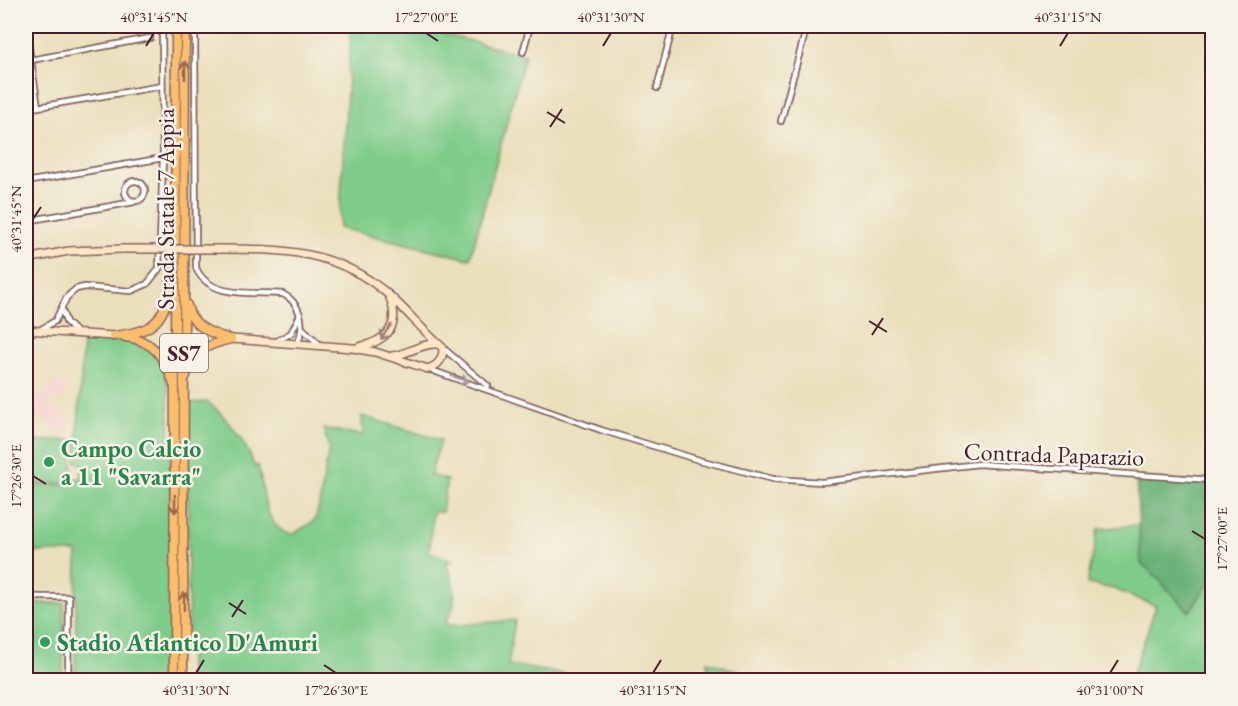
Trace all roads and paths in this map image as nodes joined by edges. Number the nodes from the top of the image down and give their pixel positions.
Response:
1 (162, 26) edge
2 (176, 26) edge
3 (185, 26) edge
4 (195, 26) edge
5 (530, 26) edge
6 (672, 26) edge
7 (807, 26) edge
8 (26, 28) edge
9 (150, 38) dead end
10 (523, 52) dead end
11 (31, 60) junction
12 (162, 86) junction
13 (657, 88) dead end
14 (38, 107) junction
15 (26, 109) edge
16 (781, 121) dead end
17 (163, 158) junction
18 (26, 182) edge
19 (134, 202) junction
20 (26, 221) edge
21 (175, 258) junction
22 (26, 260) edge
23 (184, 276) junction
24 (389, 295) junction
25 (62, 310) junction
26 (58, 317) junction
27 (64, 319) junction
28 (299, 325) junction
29 (26, 330) edge
30 (38, 331) junction
31 (60, 333) junction
32 (79, 334) junction
33 (113, 336) junction
34 (231, 339) junction
35 (274, 343) junction
36 (297, 344) junction
37 (321, 345) junction
38 (440, 346) junction
39 (353, 348) junction
40 (390, 356) junction
41 (428, 369) junction
42 (176, 390) junction
43 (493, 390) junction
44 (183, 411) junction
45 (1212, 480) edge
46 (26, 597) edge
47 (68, 681) edge
48 (174, 681) edge
49 (183, 681) edge

1 - 12 street
2 - 21 highway, Strada Statale 7 Appia / SS7
23 -> 3 highway, Strada Statale 7 Appia / SS7
4 - 28 street
5 - 10 street
6 - 13 street
7 - 16 street
8 - 11 street
9 - 11 street
11 - 14 street
12 - 14 street
12 - 17 street
14 - 15 street
17 - 18 street
17 - 25 street
19 - 19 street
19 - 20 street
21 - 33 highway
21 - 42 highway, Strada Statale 7 Appia / SS7
22 - 24 street, bridge
23 - 34 highway
23 - 44 highway, Strada Statale 7 Appia / SS7
24 - 38 street
24 -> 39 street
25 - 26 street
25 - 27 street
26 - 30 street
26 - 31 street
27 - 31 street
27 - 32 street
28 - 35 street
28 - 36 street
28 - 37 street
29 - 30 street
30 - 31 street
31 - 32 street
32 - 33 street
33 - 42 highway
34 - 35 street
34 - 44 highway
35 - 36 street
36 - 37 street
37 - 39 street
38 - 40 street
38 - 41 street
38 - 43 street
39 - 40 street
40 - 41 street
41 -> 43 street, Contrada Paparazio
42 -> 48 highway, Strada Statale 7 Appia / SS7
43 - 45 street, Contrada Paparazio
49 -> 44 highway, Strada Statale 7 Appia / SS7
46 - 47 street

